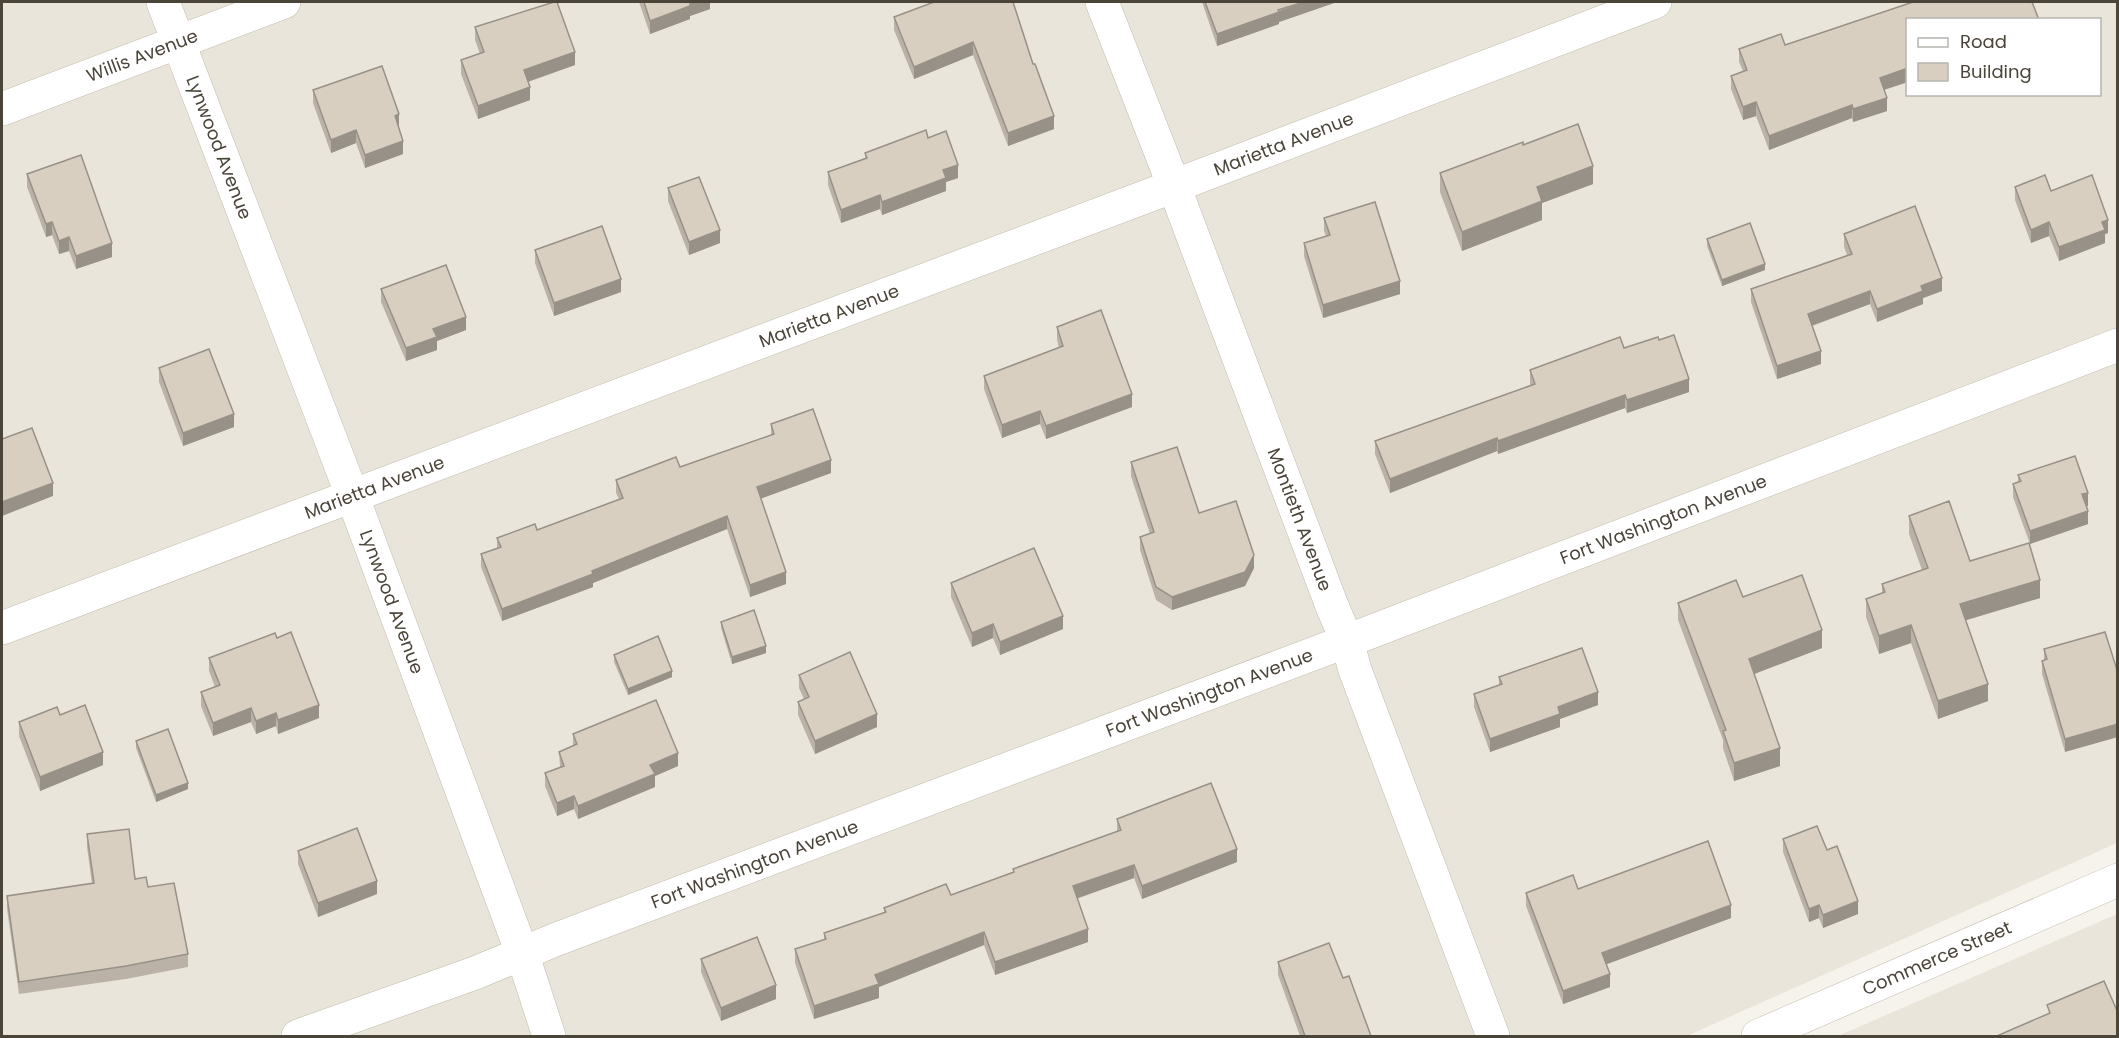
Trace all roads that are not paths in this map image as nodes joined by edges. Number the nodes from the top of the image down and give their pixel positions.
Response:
1 (163, 2) edge
2 (284, 2) edge
3 (1102, 2) edge
4 (1655, 2) edge
5 (179, 41) junction
6 (2, 109) edge
7 (1174, 186) junction
8 (2118, 345) edge
9 (352, 495) junction
10 (2, 628) edge
11 (1347, 641) junction
12 (2118, 879) edge
13 (522, 953) junction
14 (298, 1036) edge
15 (549, 1036) edge
16 (1493, 1036) edge
17 (1758, 1036) edge

1 - 5 street, Lynwood Avenue
2 - 5 street, Willis Avenue
3 - 7 street, Montieth Avenue
4 - 7 street, Marietta Avenue
5 - 6 street, Willis Avenue
5 - 9 street, Lynwood Avenue
7 - 9 street, Marietta Avenue
7 - 11 street, Montieth Avenue
8 - 11 street, Fort Washington Avenue
9 - 10 street, Marietta Avenue
9 - 13 street, Lynwood Avenue
11 - 13 street, Fort Washington Avenue
11 - 16 street, Montieth Avenue
12 - 17 street, Commerce Street
13 - 14 street, Fort Washington Avenue
13 - 15 street, Lynwood Avenue

